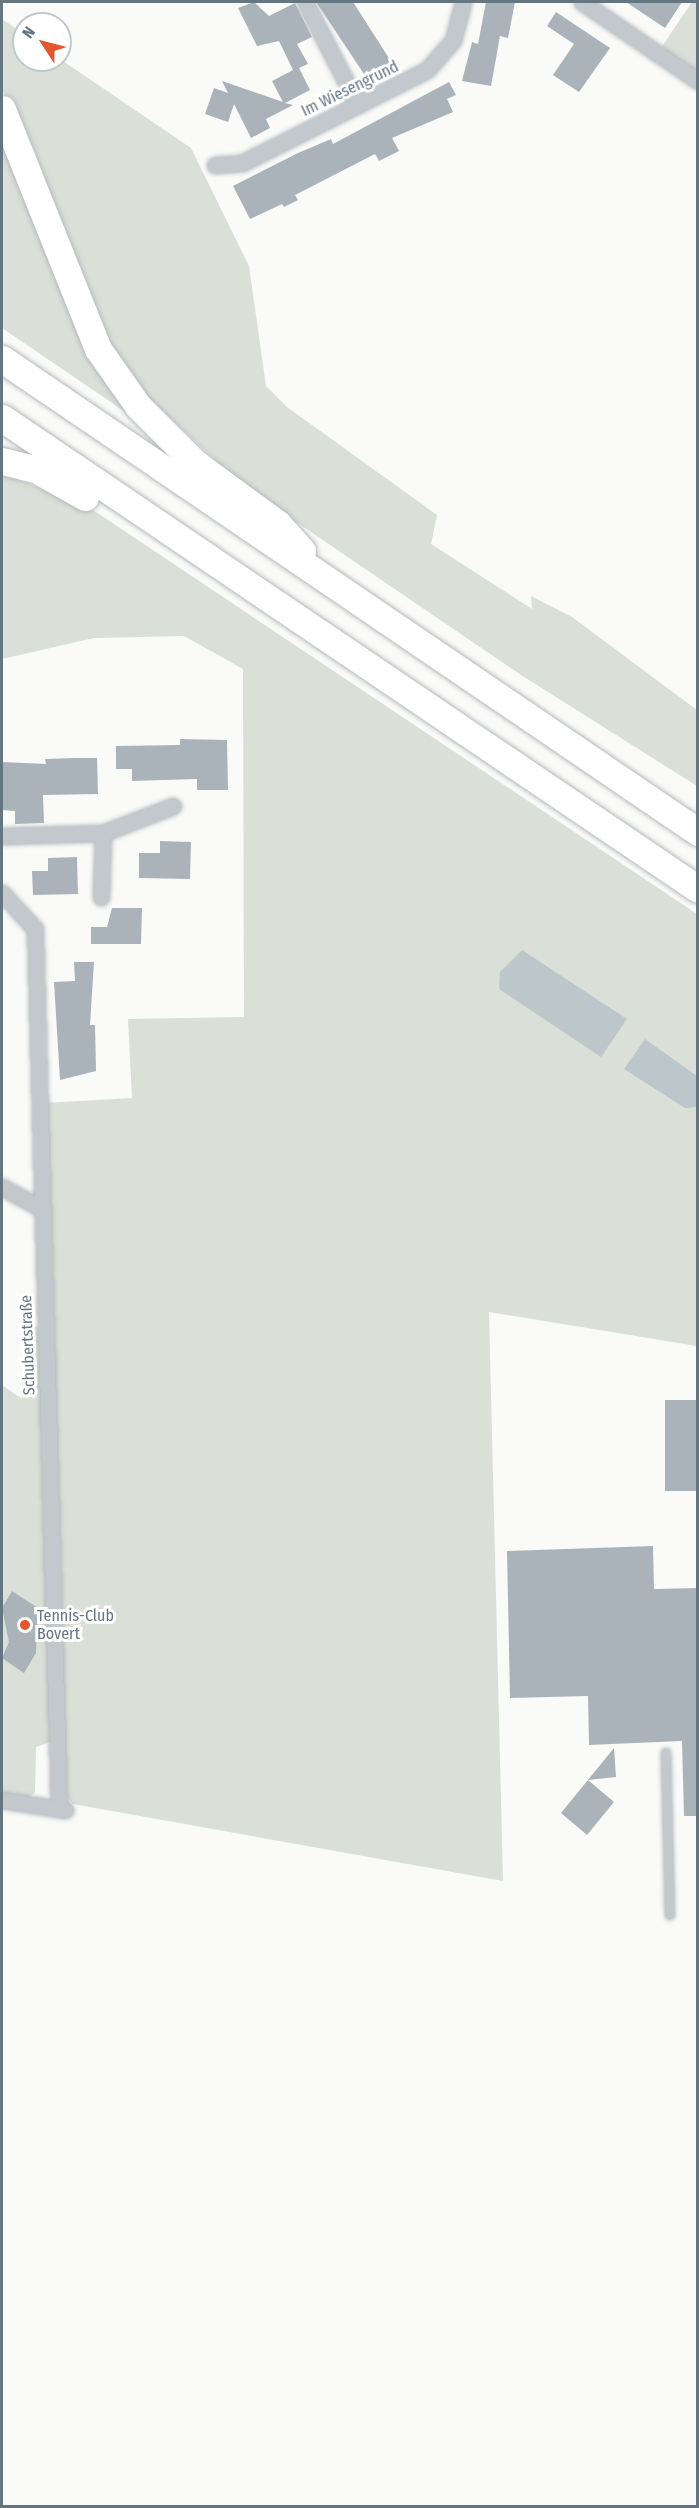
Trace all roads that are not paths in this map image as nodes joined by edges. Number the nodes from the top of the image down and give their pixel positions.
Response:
1 (305, 2) edge
2 (463, 2) edge
3 (582, 2) edge
4 (698, 81) edge
5 (358, 105) junction
6 (2, 109) edge
7 (215, 165) dead end
8 (2, 358) edge
9 (2, 418) edge
10 (2, 461) edge
11 (326, 580) junction
12 (241, 582) junction
13 (173, 806) dead end
14 (103, 832) junction
15 (698, 832) edge
16 (2, 836) edge
17 (698, 889) edge
18 (2, 893) edge
19 (101, 897) dead end
20 (2, 1187) edge
21 (42, 1209) junction
22 (666, 1753) dead end
23 (2, 1800) edge
24 (670, 1915) dead end

1 - 5 street
2 - 5 street, Im Wiesengrund
3 - 4 street
5 - 7 street, Im Wiesengrund
6 - 11 highway
8 - 11 highway
9 - 12 highway
10 - 12 highway
11 - 15 highway
12 - 17 highway
13 - 14 street
14 - 16 street
14 - 19 street
18 - 21 street, Schubertstraße
20 - 21 street
21 - 23 street, Schubertstraße
22 - 24 lane

